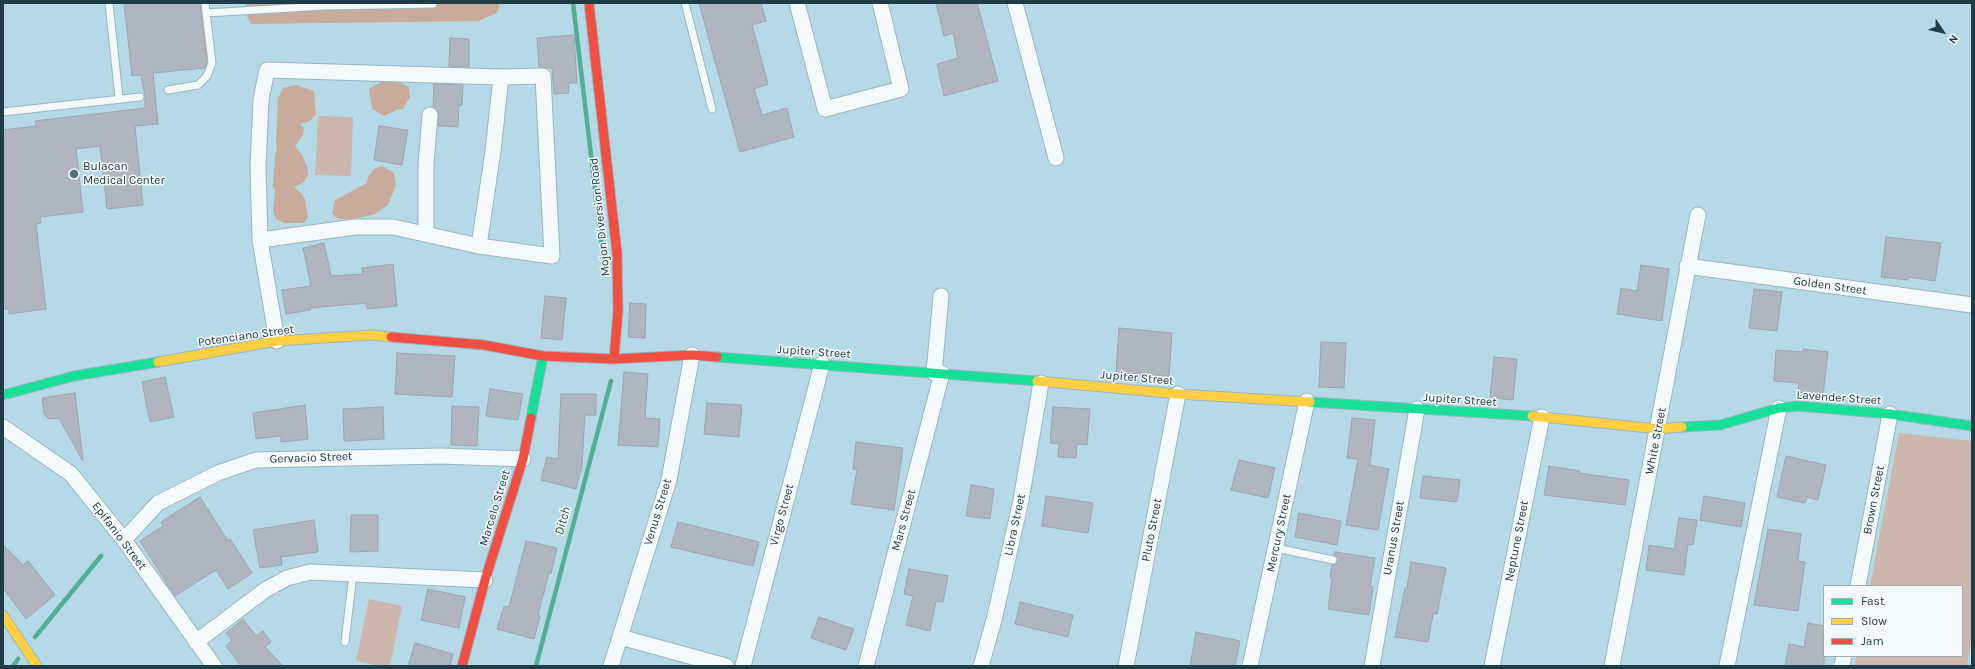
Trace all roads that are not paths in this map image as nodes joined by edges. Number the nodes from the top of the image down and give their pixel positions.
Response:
1 (109, 3) edge
2 (205, 3) edge
3 (589, 3) edge
4 (685, 3) edge
5 (797, 3) edge
6 (880, 3) edge
7 (1015, 3) edge
8 (433, 4) edge
9 (206, 13) junction
10 (501, 77) junction
11 (168, 90) dead end
12 (140, 97) dead end
13 (119, 98) junction
14 (712, 109) dead end
15 (3, 112) edge
16 (430, 115) dead end
17 (1056, 158) dead end
18 (1698, 215) dead end
19 (426, 233) junction
20 (260, 240) junction
21 (479, 246) junction
22 (1687, 266) junction
23 (941, 296) dead end
24 (1972, 305) edge
25 (277, 341) junction
26 (692, 355) junction
27 (543, 356) junction
28 (614, 359) junction
29 (822, 364) junction
30 (938, 373) junction
31 (1042, 383) junction
32 (1178, 394) junction
33 (3, 395) edge
34 (1307, 401) junction
35 (1780, 408) junction
36 (1417, 409) junction
37 (1890, 414) junction
38 (1542, 417) junction
39 (1972, 426) edge
40 (3, 427) edge
41 (1658, 429) junction
42 (523, 459) junction
43 (124, 540) junction
44 (1276, 548) junction
45 (1333, 560) dead end
46 (353, 573) junction
47 (485, 580) junction
48 (1858, 585) edge
49 (3, 615) edge
50 (620, 637) junction
51 (196, 642) junction
52 (345, 642) dead end
53 (37, 666) edge
54 (214, 666) edge
55 (462, 666) edge
56 (611, 666) edge
57 (726, 666) edge
58 (743, 666) edge
59 (866, 666) edge
60 (981, 666) edge
61 (1126, 666) edge
62 (1250, 666) edge
63 (1372, 666) edge
64 (1492, 666) edge
65 (1612, 666) edge
66 (1727, 666) edge

1 - 13 lane
2 - 9 lane
3 - 28 street, Mojon Diversion Road
4 - 14 lane
5 - 6 street
7 - 17 street
8 - 9 lane
9 - 11 lane
10 - 20 street
10 - 21 street
10 - 21 street
12 - 13 lane
13 - 15 lane
16 - 19 street
18 - 22 street, White Street
19 - 20 street
19 - 21 street
20 - 25 street
22 - 24 street, Golden Street
22 - 41 street, White Street
23 - 30 street, Mars Street
25 - 27 street, Potenciano Street
25 - 33 street, Potenciano Street
26 - 28 street, Jupiter Street
26 - 29 street, Jupiter Street
26 - 50 street, Venus Street
27 - 28 street
27 - 42 street, Marcelo Street
29 - 30 street, Jupiter Street
29 - 58 street, Virgo Street
30 - 31 street, Jupiter Street
30 - 59 street, Mars Street
31 - 32 street, Jupiter Street
31 - 60 street, Libra Street
32 - 34 street, Jupiter Street
32 - 61 street, Pluto Street
34 - 36 street, Jupiter Street
34 - 44 street, Mercury Street
35 - 37 street, Lavender Street
35 - 41 street, Lavender Street
35 - 66 street
36 - 38 street, Jupiter Street
36 - 63 street, Uranus Street
37 - 39 street, Lavender Street
37 - 48 street, Brown Street
38 - 41 street, Jupiter Street
38 - 64 street, Neptune Street
40 - 43 street, Epifanio Street
41 - 65 street, White Street
42 - 43 street, Gervacio Street
42 - 47 street, Marcelo Street
43 - 51 street, Epifanio Street
44 - 45 lane
44 - 62 street, Mercury Street
46 - 47 street
46 - 51 street
46 - 52 lane
47 - 55 street, Marcelo Street
49 - 53 street
50 - 56 street, Venus Street
50 - 57 street
51 - 54 street, Epifanio Street

